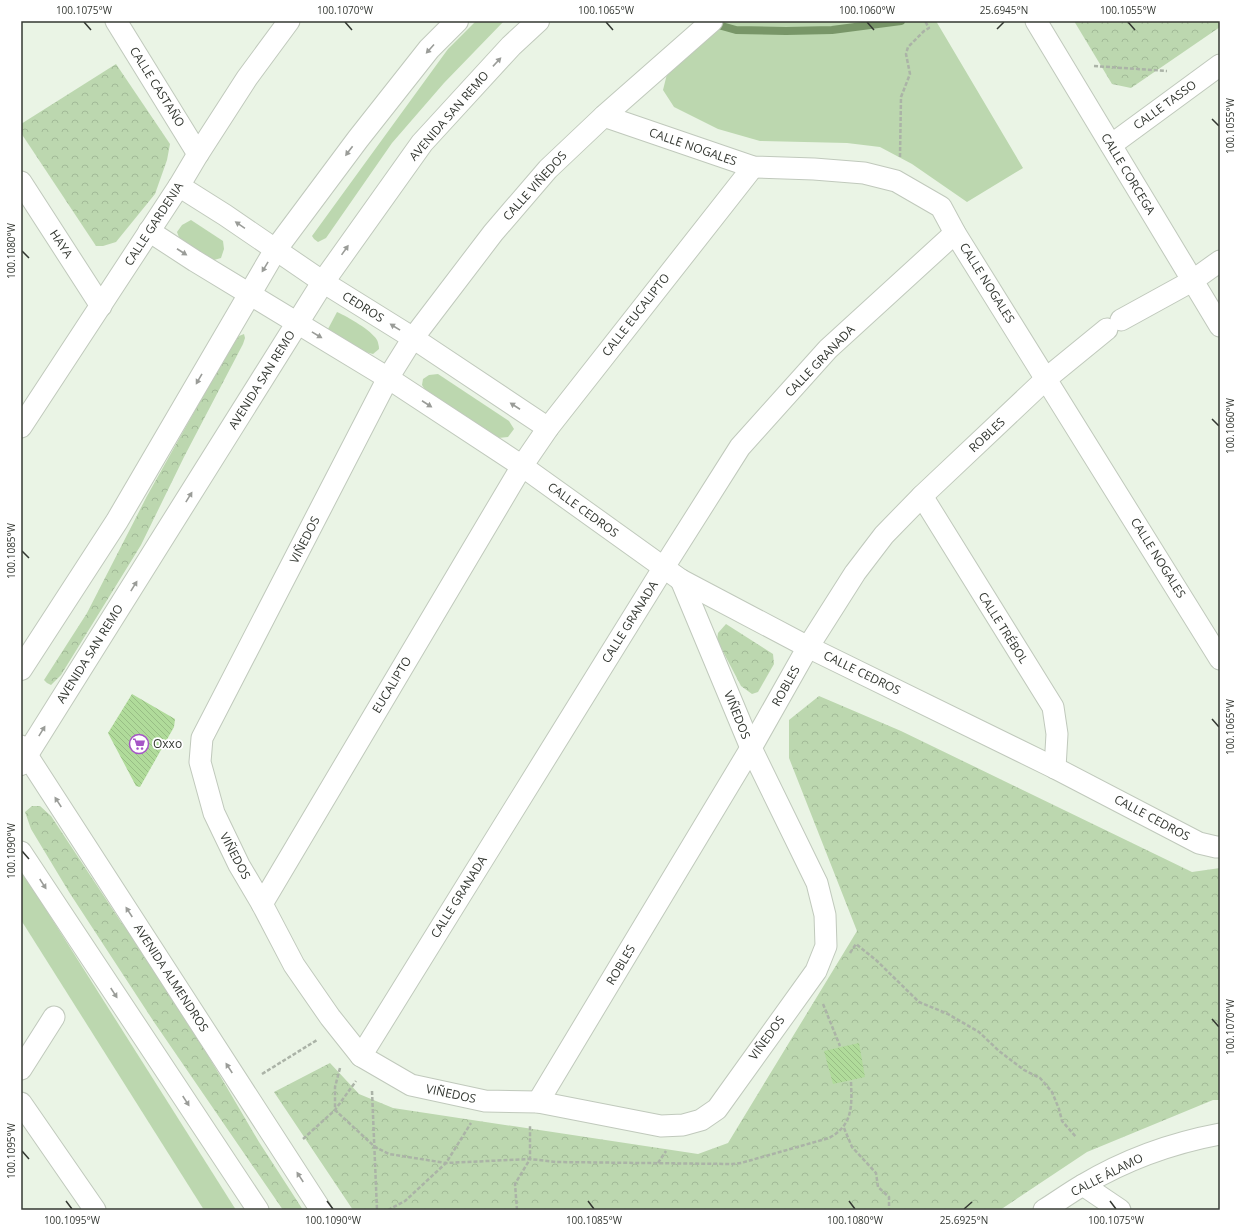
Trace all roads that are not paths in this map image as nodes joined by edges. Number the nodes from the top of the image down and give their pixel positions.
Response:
1 (116, 21) edge
2 (289, 21) edge
3 (457, 21) edge
4 (538, 21) edge
5 (1036, 21) edge
6 (703, 24) edge
7 (1220, 65) edge
8 (604, 116) junction
9 (1111, 145) junction
10 (198, 154) junction
11 (753, 167) junction
12 (21, 182) edge
13 (179, 186) junction
14 (149, 231) junction
15 (955, 233) junction
16 (276, 249) junction
17 (1220, 260) edge
18 (1192, 280) junction
19 (323, 282) junction
20 (249, 293) junction
21 (101, 306) junction
22 (298, 323) junction
23 (1220, 326) edge
24 (413, 338) junction
25 (388, 378) junction
26 (1047, 378) junction
27 (21, 427) edge
28 (548, 428) junction
29 (522, 466) junction
30 (922, 496) junction
31 (664, 567) junction
32 (681, 580) junction
33 (808, 647) junction
34 (1220, 659) edge
35 (21, 669) edge
36 (751, 748) junction
37 (23, 755) edge
38 (1054, 768) junction
39 (1220, 847) edge
40 (21, 852) edge
41 (262, 904) junction
42 (54, 1017) dead end
43 (361, 1054) junction
44 (21, 1069) edge
45 (538, 1102) junction
46 (21, 1103) edge
47 (1220, 1134) edge
48 (1083, 1185) junction
49 (95, 1210) edge
50 (258, 1210) edge
51 (321, 1210) edge
52 (1044, 1210) edge
53 (1120, 1210) edge

1 - 10 street, CALLE CASTAÑO
2 - 10 street, CALLE GARDENIA
3 -> 16 street
19 -> 4 street, AVENIDA SAN REMO
5 - 9 street, CALLE CORCEGA
6 - 8 street, CALLE VIÑEDOS
7 - 9 street, CALLE TASSO
8 - 11 street, CALLE NOGALES
8 - 24 street, CALLE VIÑEDOS
9 - 18 street, CALLE CORCEGA
10 - 13 street, CALLE GARDENIA
11 - 15 street, CALLE NOGALES
11 - 28 street, CALLE EUCALIPTO
12 - 21 street, HAYA
13 - 14 street, CALLE GARDENIA
16 -> 13 street, CEDROS
14 -> 20 street
14 - 21 street, CALLE GARDENIA
15 - 26 street, CALLE NOGALES
15 - 31 street, CALLE GRANADA
16 - 19 street, CEDROS
16 -> 20 street
17 - 18 street
18 - 23 street, CALLE CORCEGA
18 - 26 street, ROBLES
19 - 22 street, AVENIDA SAN REMO
24 -> 19 street, CEDROS
20 - 22 street
20 -> 35 street
21 - 27 street, CALLE GARDENIA
22 -> 25 street
37 -> 22 street, AVENIDA SAN REMO
24 - 25 street, CALLE VIÑEDOS
28 -> 24 street, CEDROS
25 -> 29 street
25 - 41 street, VIÑEDOS
26 - 30 street, ROBLES
26 - 34 street, CALLE NOGALES
28 - 29 street, CALLE EUCALIPTO
29 - 31 street, CALLE CEDROS
29 - 41 street, EUCALIPTO
30 - 33 street, ROBLES
30 - 38 street, CALLE TRÉBOL
31 - 32 street, CALLE CEDROS
31 - 43 street, CALLE GRANADA
32 - 33 street, CALLE CEDROS
32 - 36 street, VIÑEDOS
33 - 36 street, ROBLES
33 - 38 street, CALLE CEDROS
36 - 45 street, ROBLES
36 - 45 street, VIÑEDOS
51 -> 37 street, AVENIDA ALMENDROS
38 - 39 street, CALLE CEDROS
40 -> 50 street
41 - 43 street, VIÑEDOS
42 - 44 street
43 - 45 street, VIÑEDOS
46 - 49 street
47 - 48 street, CALLE ÁLAMO
48 - 52 street, CALLE ÁLAMO
48 - 53 street

